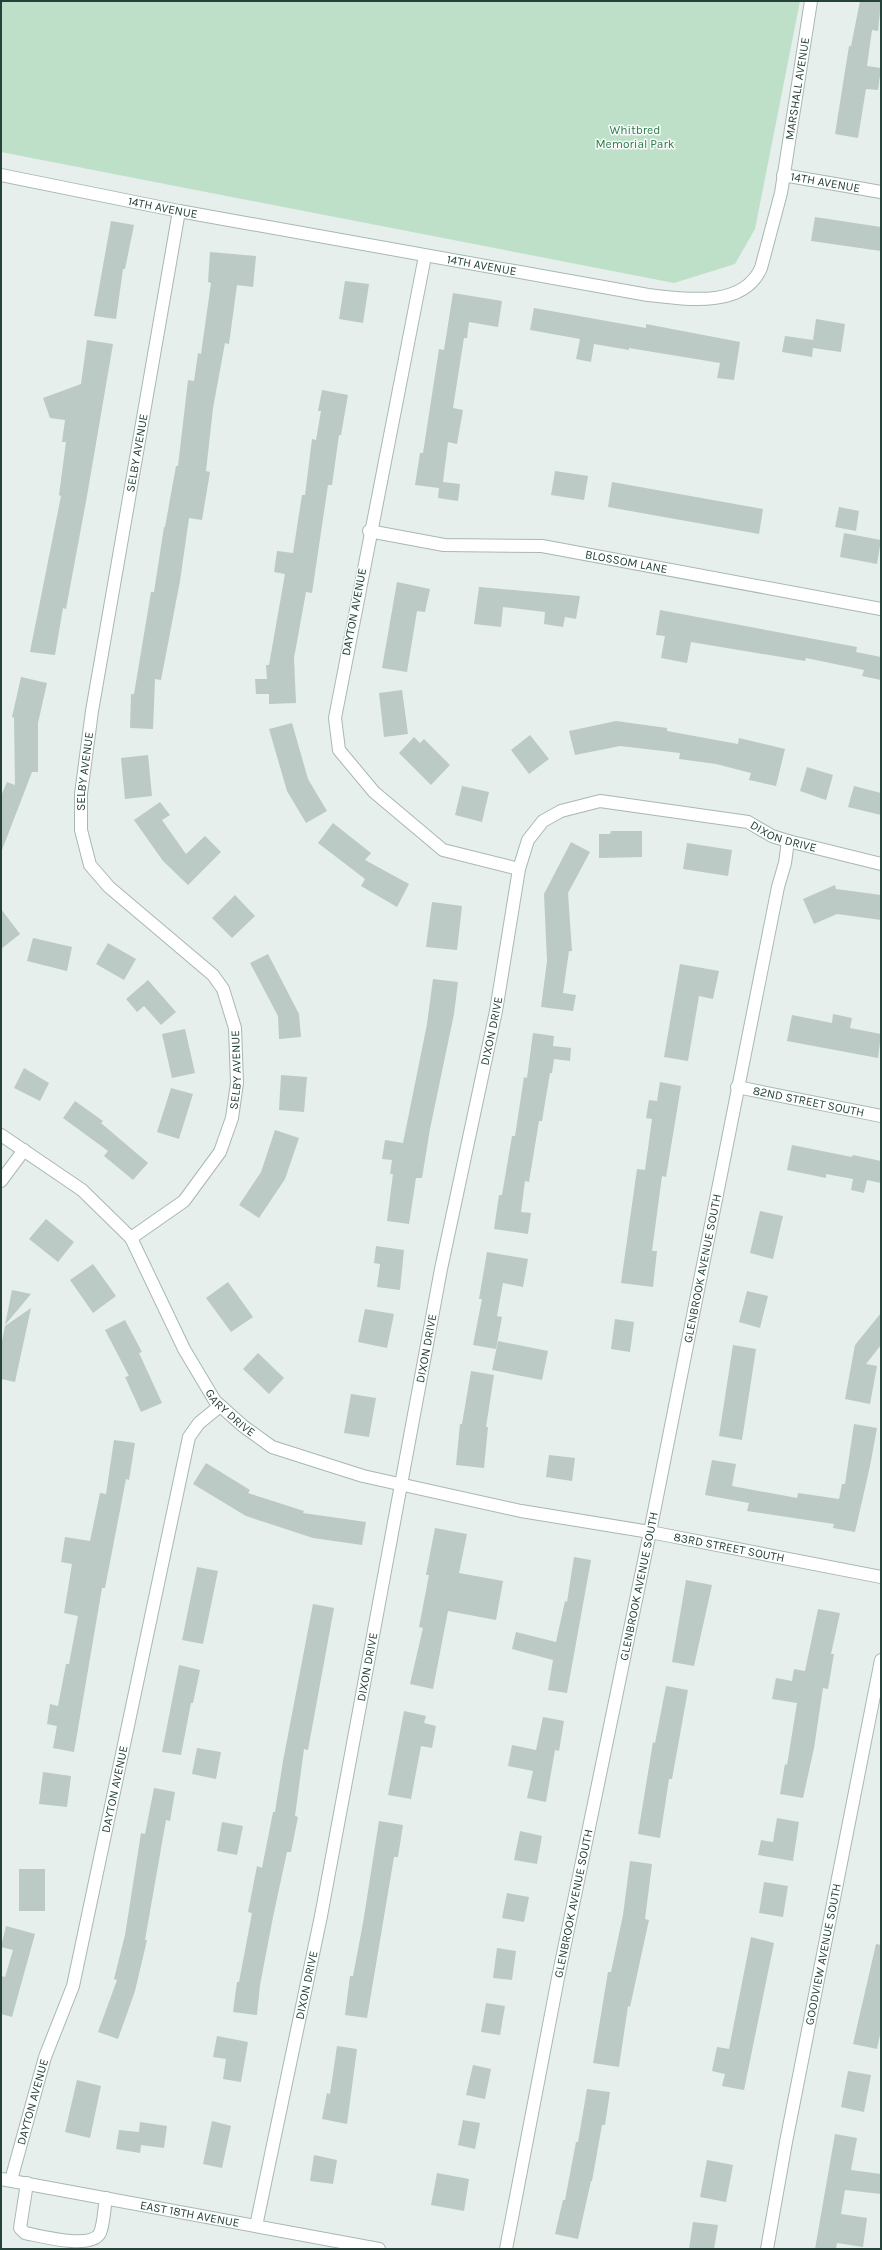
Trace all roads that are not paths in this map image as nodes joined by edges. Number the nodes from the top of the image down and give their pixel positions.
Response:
1 (811, 1) edge
2 (1, 175) edge
3 (783, 175) junction
4 (881, 192) edge
5 (179, 211) junction
6 (425, 256) junction
7 (370, 531) junction
8 (881, 609) edge
9 (788, 842) junction
10 (881, 864) edge
11 (520, 869) junction
12 (737, 1087) junction
13 (881, 1116) edge
14 (1, 1135) edge
15 (24, 1150) junction
16 (1, 1180) edge
17 (131, 1238) junction
18 (220, 1406) junction
19 (400, 1484) junction
20 (577, 1520) joint
21 (650, 1532) junction
22 (881, 1577) edge
23 (881, 1660) edge
24 (6, 2180) edge
25 (27, 2183) junction
26 (106, 2198) junction
27 (256, 2226) junction
28 (379, 2249) edge
29 (506, 2249) edge
30 (767, 2249) edge

1 - 3 street, MARSHALL AVENUE
2 - 5 street, 14TH AVENUE
3 - 4 street, 14TH AVENUE
3 - 6 street, 14TH AVENUE
5 - 6 street, 14TH AVENUE
5 - 17 street, SELBY AVENUE
6 - 7 street, DAYTON AVENUE
7 - 8 street, BLOSSOM LANE
7 - 11 street, DAYTON AVENUE
9 - 10 street, DIXON DRIVE
9 - 11 street, DIXON DRIVE
9 - 12 street, GLENBROOK AVENUE SOUTH
11 - 19 street, DIXON DRIVE
12 - 13 street, 82ND STREET SOUTH
12 - 21 street, GLENBROOK AVENUE SOUTH
14 - 15 street, GARY DRIVE
15 - 16 street
15 - 17 street, GARY DRIVE
17 - 18 street, GARY DRIVE
18 - 19 street, GARY DRIVE
18 - 24 street, DAYTON AVENUE
19 - 20 street, GARY DRIVE
19 - 27 street, DIXON DRIVE
20 - 21 street, 83RD STREET SOUTH
21 - 22 street, 83RD STREET SOUTH
21 - 29 street, GLENBROOK AVENUE SOUTH
23 - 30 street, GOODVIEW AVENUE SOUTH
24 - 25 street, EAST 18TH AVENUE
25 - 26 street, EAST 18TH AVENUE
25 - 26 street
26 - 27 street, EAST 18TH AVENUE
27 - 28 street, EAST 18TH AVENUE

